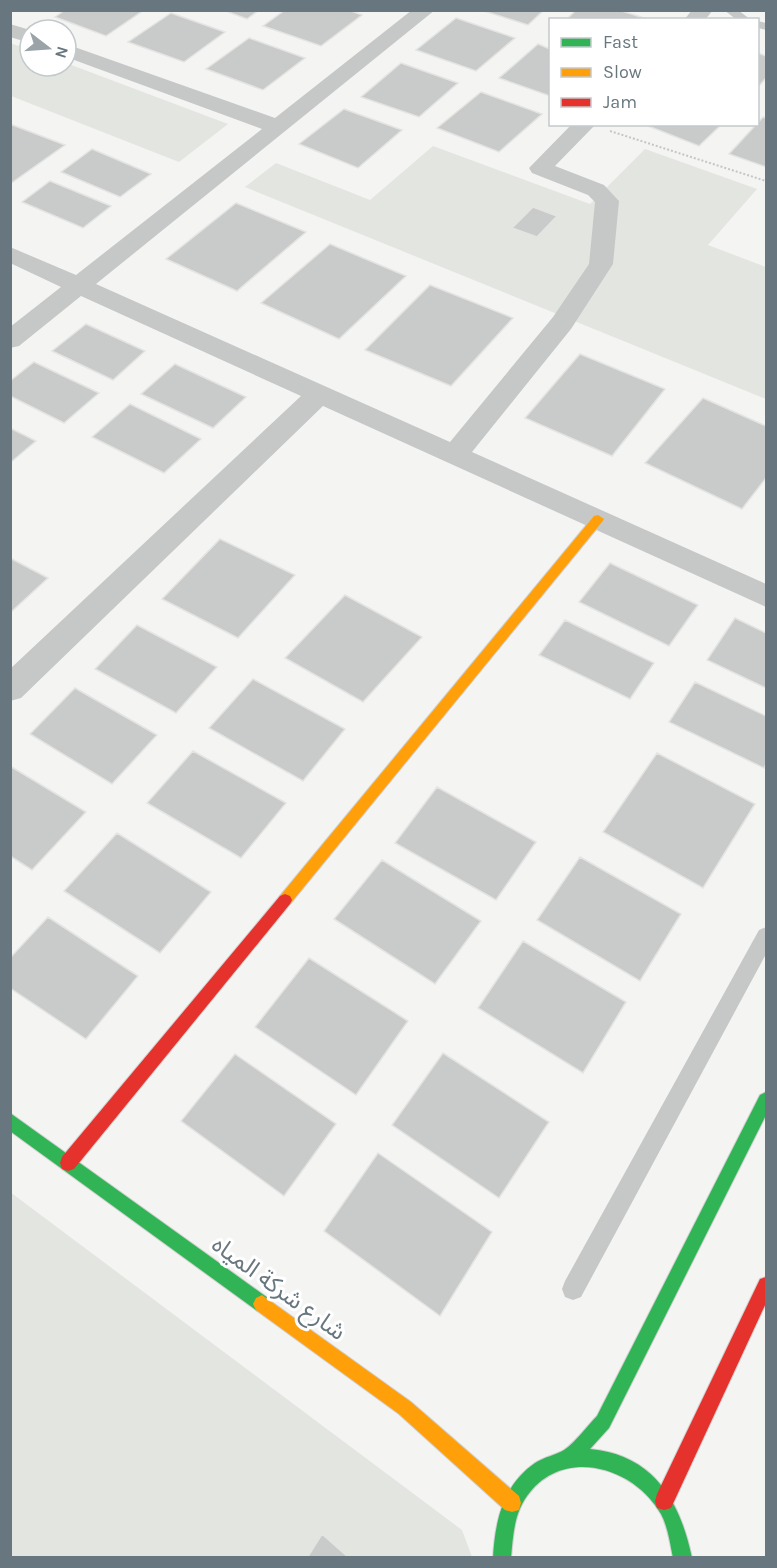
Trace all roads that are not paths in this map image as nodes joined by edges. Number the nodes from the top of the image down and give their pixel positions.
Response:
1 (729, 10) edge
2 (418, 12) edge
3 (743, 18) edge
4 (78, 54) edge
5 (593, 126) edge
6 (278, 127) junction
7 (10, 254) edge
8 (81, 284) junction
9 (10, 340) edge
10 (321, 393) junction
11 (455, 454) junction
12 (598, 519) junction
13 (766, 596) edge
14 (10, 689) edge
15 (766, 936) edge
16 (766, 1100) edge
17 (10, 1121) edge
18 (68, 1163) junction
19 (766, 1285) edge
20 (573, 1289) dead end
21 (571, 1456) junction
22 (664, 1502) junction
23 (512, 1503) junction
24 (502, 1557) edge
25 (684, 1557) edge

1 - 3 lane
2 - 6 street
4 - 6 street
5 - 11 street
6 - 8 street
7 - 8 street
8 - 9 street
8 - 10 street
10 - 11 street
10 - 14 street
11 - 12 street
12 - 13 street
12 - 18 street
15 - 20 lane
16 - 21 street
17 - 18 street, شارع شركة المياه
18 - 23 street, شارع شركة المياه
19 - 22 street
21 - 22 street
21 - 23 street
22 - 25 street
23 - 24 street

